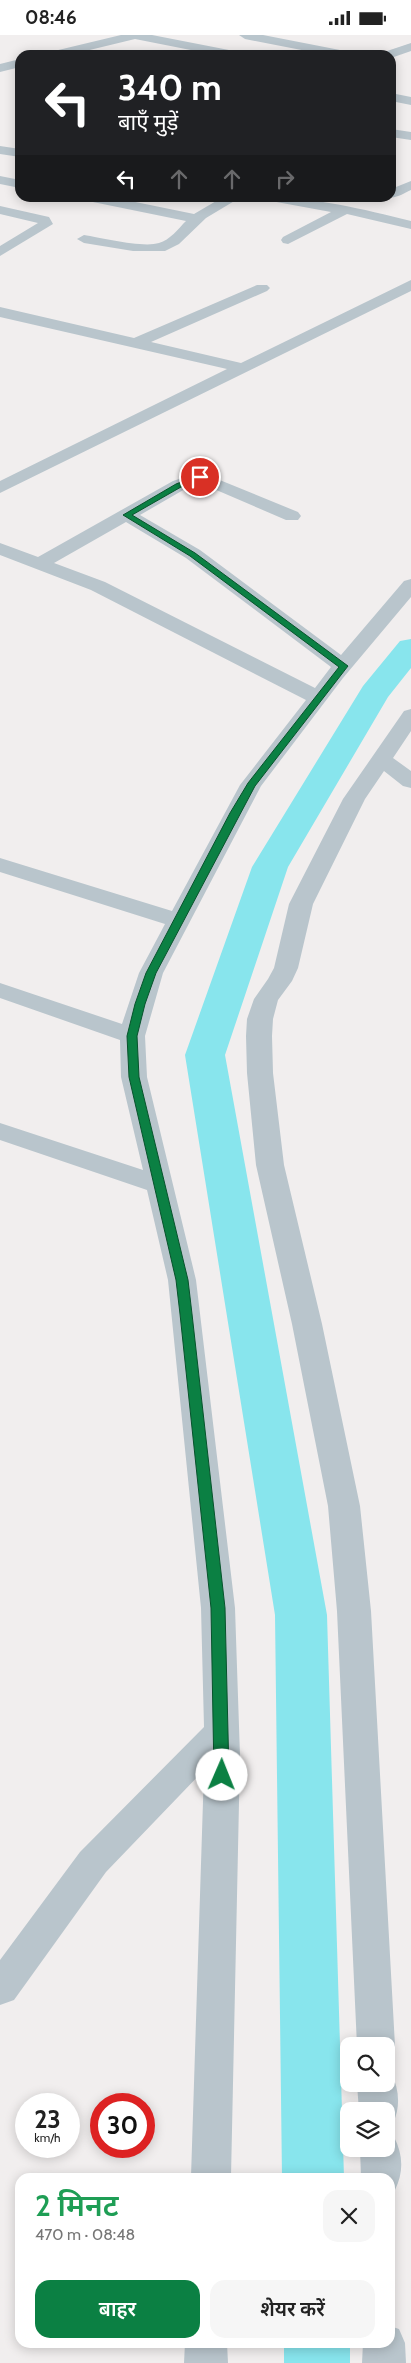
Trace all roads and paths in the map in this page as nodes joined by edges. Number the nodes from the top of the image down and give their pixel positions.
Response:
1 (134, 35) edge
2 (246, 35) edge
3 (411, 47) edge
4 (74, 50) edge
5 (209, 50) edge
6 (320, 50) edge
7 (396, 52) edge
8 (15, 64) edge
9 (0, 68) edge
10 (396, 98) edge
11 (411, 101) edge
12 (396, 134) edge
13 (411, 136) edge
14 (0, 150) edge
15 (15, 152) edge
16 (15, 153) edge
17 (0, 157) edge
18 (0, 180) edge
19 (15, 183) edge
20 (411, 185) edge
21 (396, 192) edge
22 (113, 202) edge
23 (226, 202) edge
24 (301, 202) edge
25 (370, 202) edge
26 (0, 210) edge
27 (348, 210) junction
28 (197, 219) junction
29 (411, 225) edge
30 (84, 239) dead end
31 (288, 240) dead end
32 (0, 252) edge
33 (411, 285) edge
34 (262, 288) dead end
35 (0, 312) edge
36 (136, 343) junction
37 (242, 368) junction
38 (0, 488) edge
39 (127, 515) junction
40 (292, 516) dead end
41 (0, 549) edge
42 (39, 564) junction
43 (411, 585) edge
44 (344, 666) junction
45 (318, 698) junction
46 (411, 715) edge
47 (381, 759) junction
48 (411, 781) edge
49 (0, 865) edge
50 (178, 920) junction
51 (0, 990) edge
52 (132, 1036) junction
53 (0, 1131) edge
54 (159, 1185) junction
55 (222, 1730) junction
56 (0, 1989) edge
57 (376, 2037) edge
58 (380, 2157) edge
59 (211, 2173) edge
60 (381, 2173) edge
61 (206, 2348) edge
62 (384, 2348) edge
63 (206, 2363) edge
64 (384, 2363) edge

1 - 4 street
1 - 5 street
2 - 6 street
3 - 7 street
8 - 9 street
10 - 11 street
12 - 13 street
14 - 15 street
16 - 17 street
18 - 19 street
20 - 21 street
22 - 28 street
23 - 28 street
24 - 27 street
25 - 27 street
26 - 32 street
27 - 29 street
27 - 31 street
28 - 30 street
33 - 37 street
34 - 36 street
35 - 36 street
36 - 37 street
37 - 38 street
39 - 40 street
39 - 42 street
39 - 44 street
41 - 42 street
42 - 45 street
43 - 44 street
44 - 45 street
45 - 50 street
46 - 47 street
47 - 48 street
47 - 57 street
49 - 50 street
50 - 52 street
51 - 52 street
52 - 54 street
53 - 54 street
54 - 55 street
55 - 56 street
55 - 59 street
58 - 60 street
61 - 63 street
62 - 64 street

